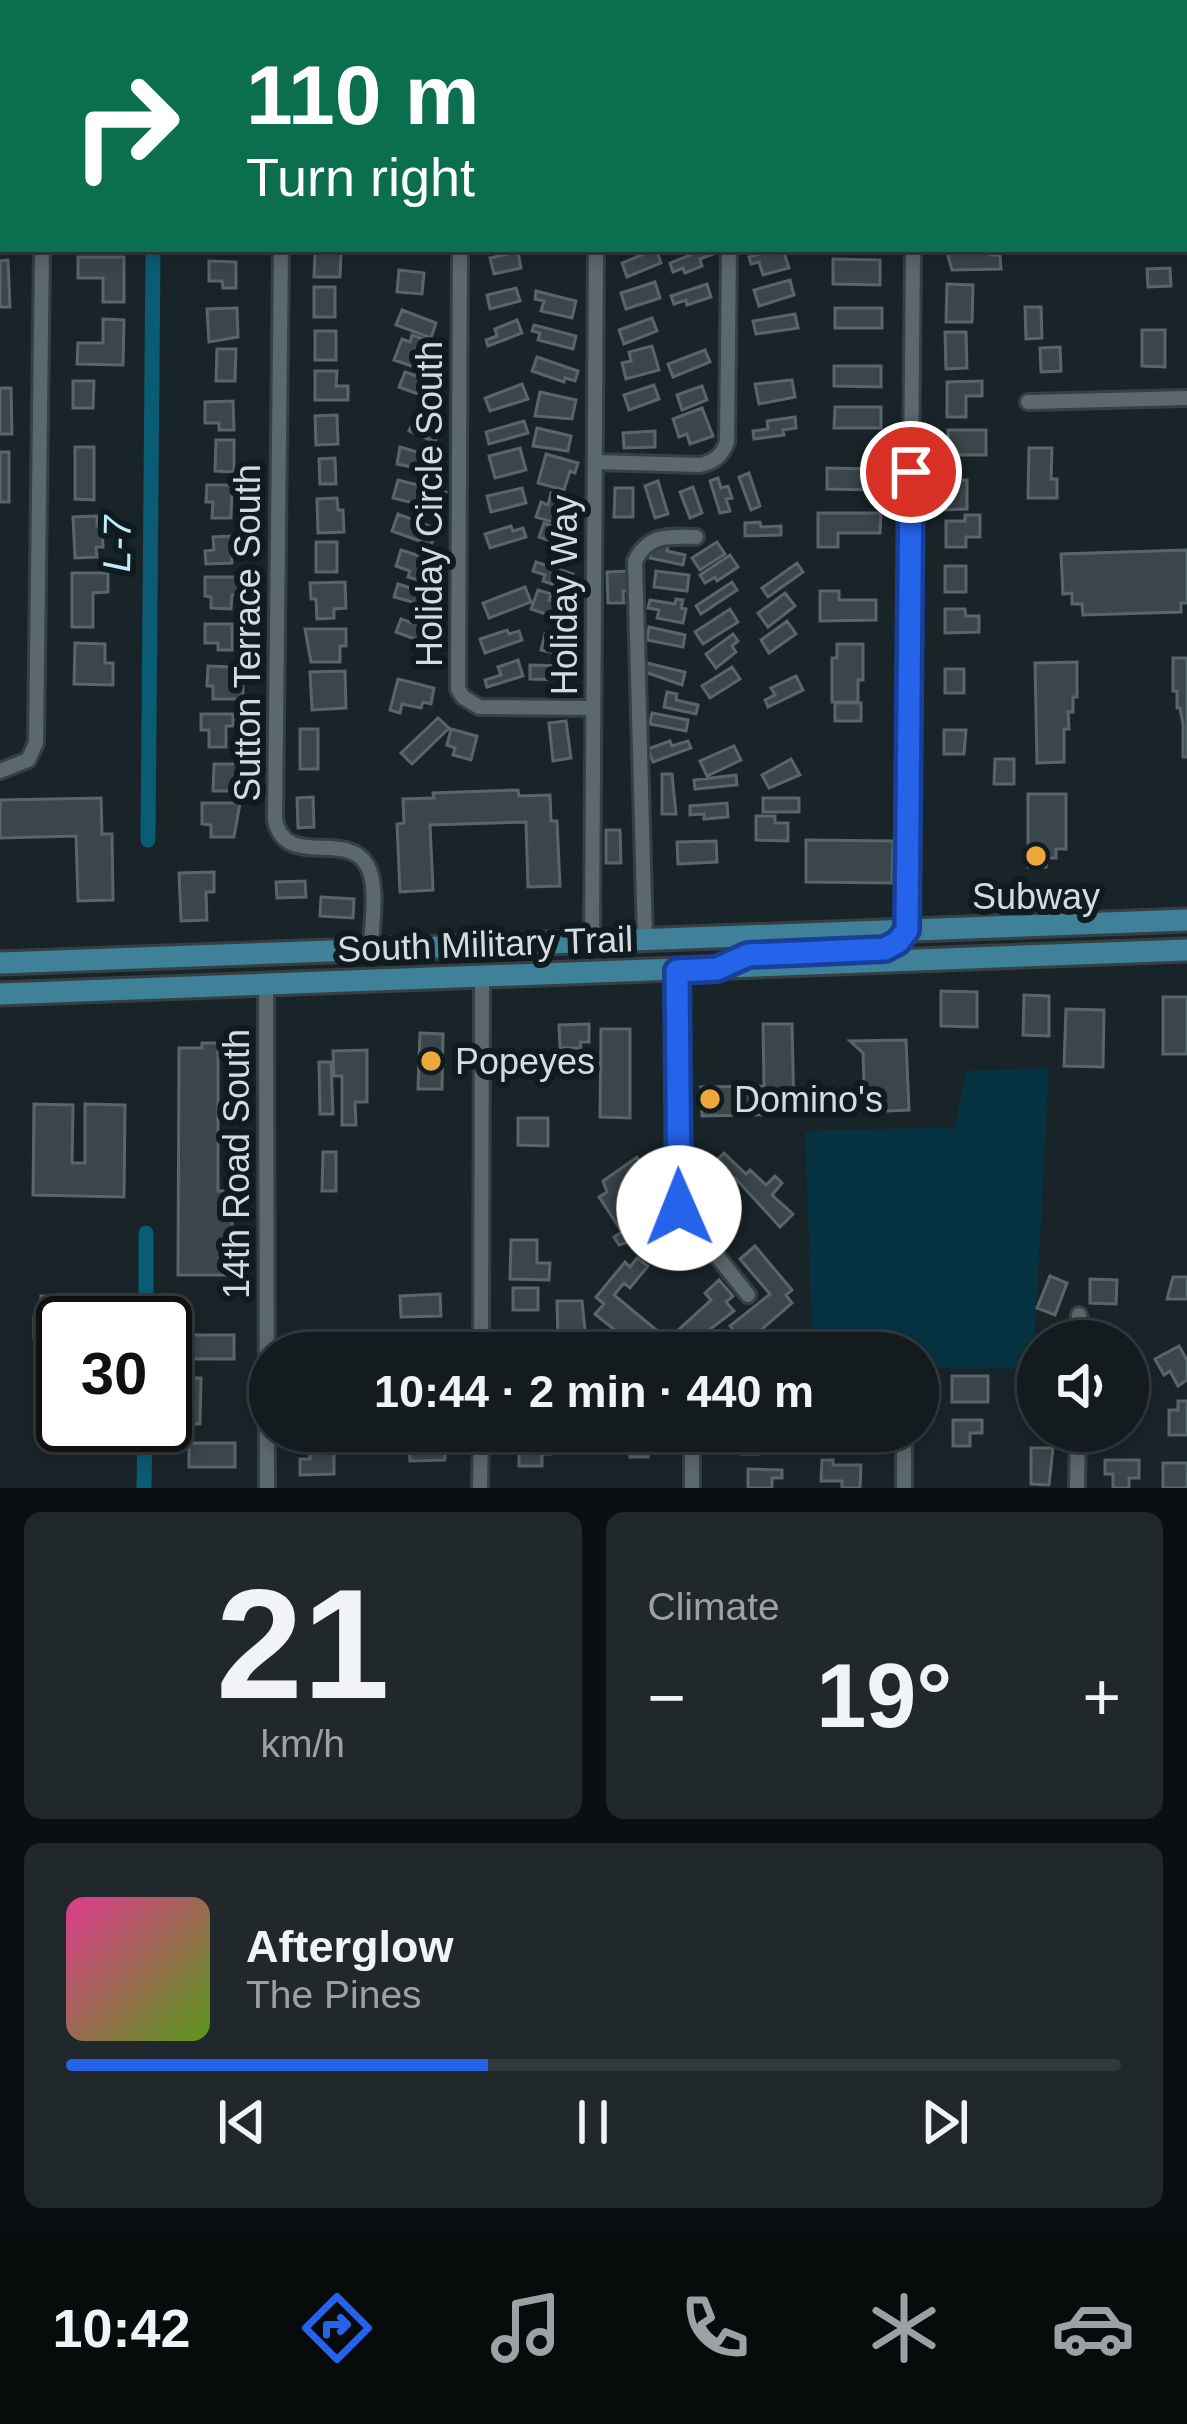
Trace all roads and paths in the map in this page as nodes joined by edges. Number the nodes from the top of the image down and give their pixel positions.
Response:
1 (42, 252) edge
2 (280, 252) edge
3 (460, 252) edge
4 (596, 252) edge
5 (729, 252) edge
6 (913, 252) edge
7 (1187, 398) edge
8 (1028, 402) dead end
9 (595, 462) junction
10 (696, 537) dead end
11 (593, 708) junction
12 (0, 771) edge
13 (1187, 920) edge
14 (1123, 922) junction
15 (907, 930) junction
16 (645, 940) junction
17 (584, 942) junction
18 (480, 947) junction
19 (371, 950) junction
20 (1187, 950) edge
21 (272, 953) junction
22 (931, 960) junction
23 (0, 963) edge
24 (717, 969) junction
25 (677, 971) junction
26 (482, 976) junction
27 (349, 981) junction
28 (266, 984) junction
29 (116, 990) junction
30 (0, 994) edge
31 (748, 1294) dead end
32 (1079, 1316) dead end
33 (1079, 1320) edge
34 (481, 1332) edge
35 (481, 1452) edge
36 (692, 1452) edge
37 (904, 1452) edge
38 (1078, 1452) edge
39 (268, 1488) edge
40 (480, 1488) edge
41 (692, 1488) edge
42 (904, 1488) edge
43 (1077, 1488) edge

1 - 12 street
2 - 19 street, Sutton Terrace South
3 - 11 street, Holiday Circle South
4 - 9 street, Holiday Way
5 - 9 street
6 - 15 street
7 - 8 street
9 - 11 street, Holiday Way
10 - 16 street
11 - 17 street, Holiday Way
13 - 14 main road, South Military Trail
14 - 15 main road, South Military Trail
14 - 22 main road
15 - 16 main road, South Military Trail
15 - 24 main road
16 - 17 main road, South Military Trail
17 - 18 main road, South Military Trail
17 - 26 main road
18 - 19 main road, South Military Trail
18 - 27 main road
19 - 21 main road, South Military Trail
20 - 22 main road, South Military Trail
21 - 23 main road, South Military Trail
21 - 29 main road
22 - 24 main road, South Military Trail
24 - 25 main road, South Military Trail
25 - 26 main road, South Military Trail
25 - 31 street
26 - 27 main road, South Military Trail
26 - 34 street
27 - 28 main road, South Military Trail
28 - 29 main road, South Military Trail
28 - 39 street, 14th Road South
29 - 30 main road, South Military Trail
32 - 33 street
35 - 40 street
36 - 41 street
37 - 42 street
38 - 43 street

